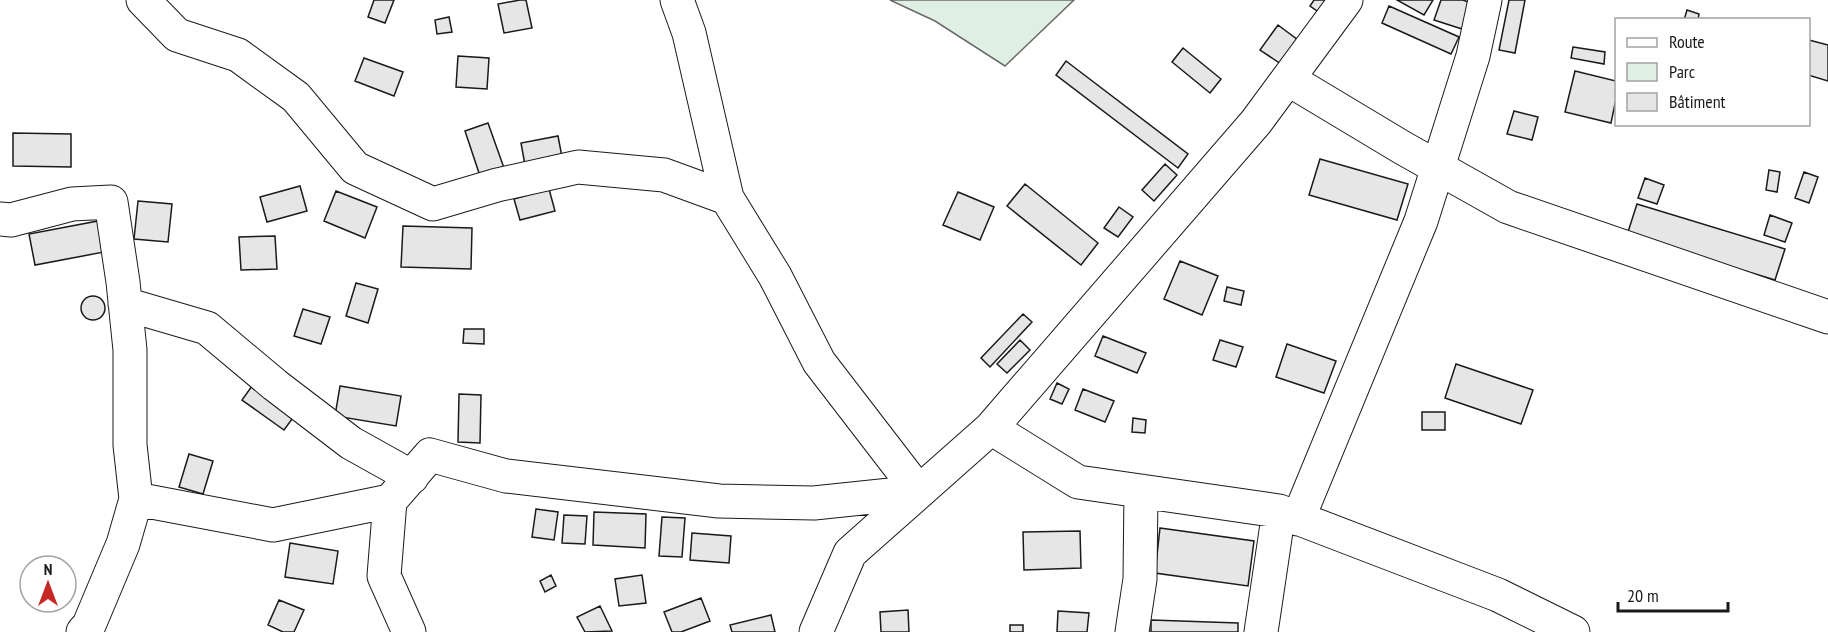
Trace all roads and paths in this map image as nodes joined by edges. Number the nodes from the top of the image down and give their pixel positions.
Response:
1 (143, 0) edge
2 (677, 0) edge
3 (1346, 0) edge
4 (1485, 0) edge
5 (1288, 80) junction
6 (1437, 167) junction
7 (728, 198) junction
8 (0, 219) edge
9 (125, 304) junction
10 (1828, 317) edge
11 (991, 428) junction
12 (412, 477) junction
13 (1141, 491) junction
14 (918, 492) junction
15 (136, 499) junction
16 (390, 501) junction
17 (1288, 515) junction
18 (82, 632) edge
19 (409, 632) edge
20 (816, 632) edge
21 (1132, 632) edge
22 (1261, 632) edge
23 (1573, 632) edge

1 - 7 street
2 - 7 street
3 - 5 street
4 - 6 street
5 - 6 street
5 - 11 street
6 - 10 street
6 - 17 street
7 - 14 street
8 - 9 street
9 - 12 street
9 - 15 street
11 - 13 street
11 - 14 street
12 - 14 street
12 - 16 street
13 - 17 street
13 - 21 street
14 - 20 street
15 - 16 street
15 - 18 street
16 - 19 street
17 - 22 street
17 - 23 street

